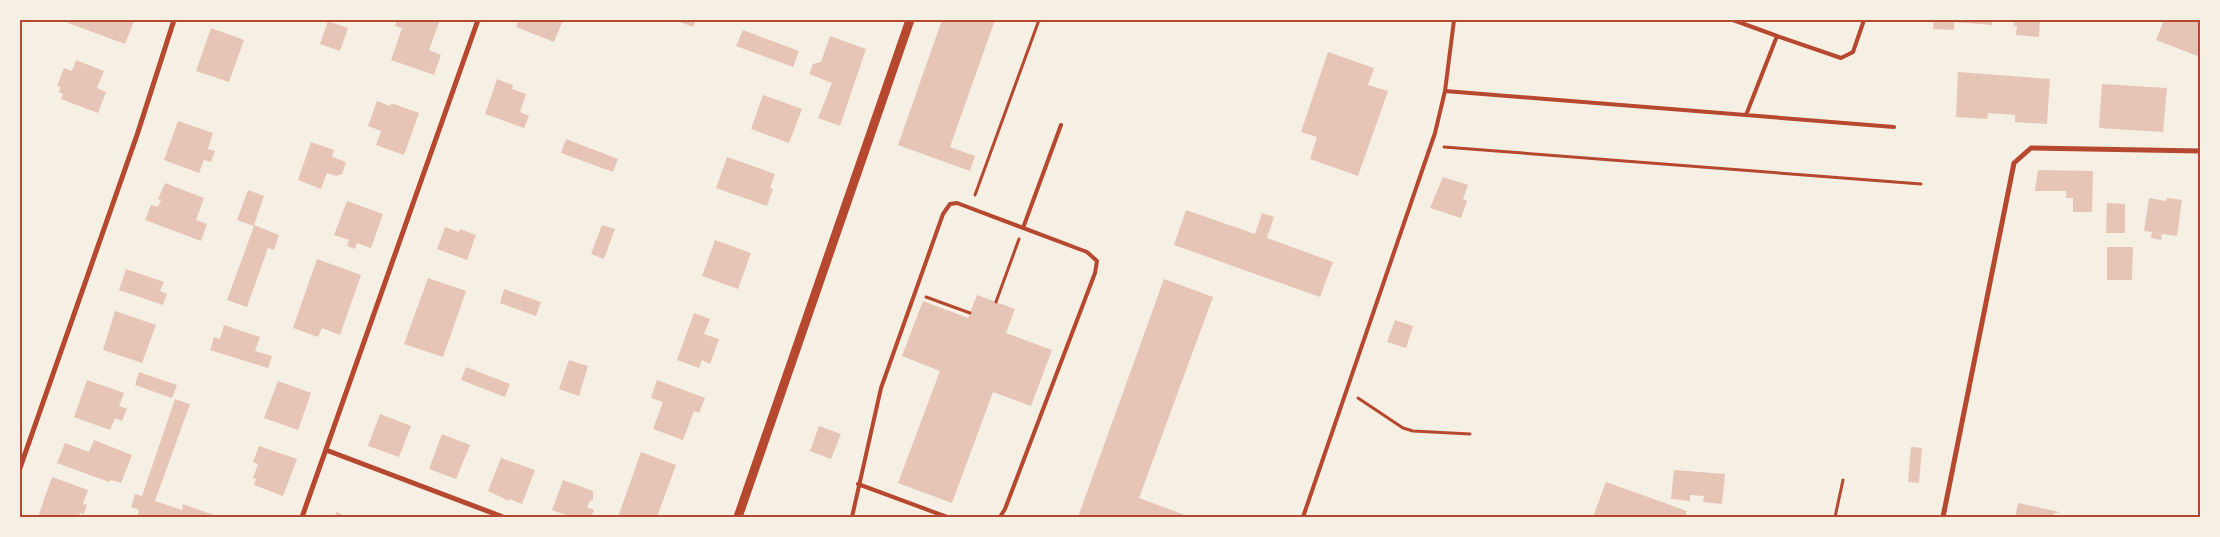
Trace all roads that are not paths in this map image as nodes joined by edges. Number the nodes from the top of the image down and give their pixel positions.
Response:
1 (174, 20) edge
2 (478, 20) edge
3 (910, 20) edge
4 (1454, 20) edge
5 (1733, 20) edge
6 (1864, 20) edge
7 (1777, 36) junction
8 (1445, 91) junction
9 (1746, 115) junction
10 (1061, 125) dead end
11 (1894, 127) dead end
12 (2200, 151) edge
13 (1023, 228) junction
14 (326, 450) junction
15 (20, 468) edge
16 (858, 484) junction
17 (302, 517) edge
18 (503, 517) edge
19 (738, 517) edge
20 (852, 517) edge
21 (947, 517) edge
22 (1000, 517) edge
23 (1302, 517) edge
24 (1943, 517) edge

1 - 15 street
2 - 14 street
3 - 19 street
4 - 8 lane
5 - 7 lane
6 - 7 lane
7 - 9 lane
8 - 9 lane
8 - 23 lane
9 - 11 lane
10 - 13 lane
12 - 24 street
13 - 16 lane
13 - 22 lane
14 - 17 street
14 - 18 street
16 - 20 lane
16 - 21 lane

